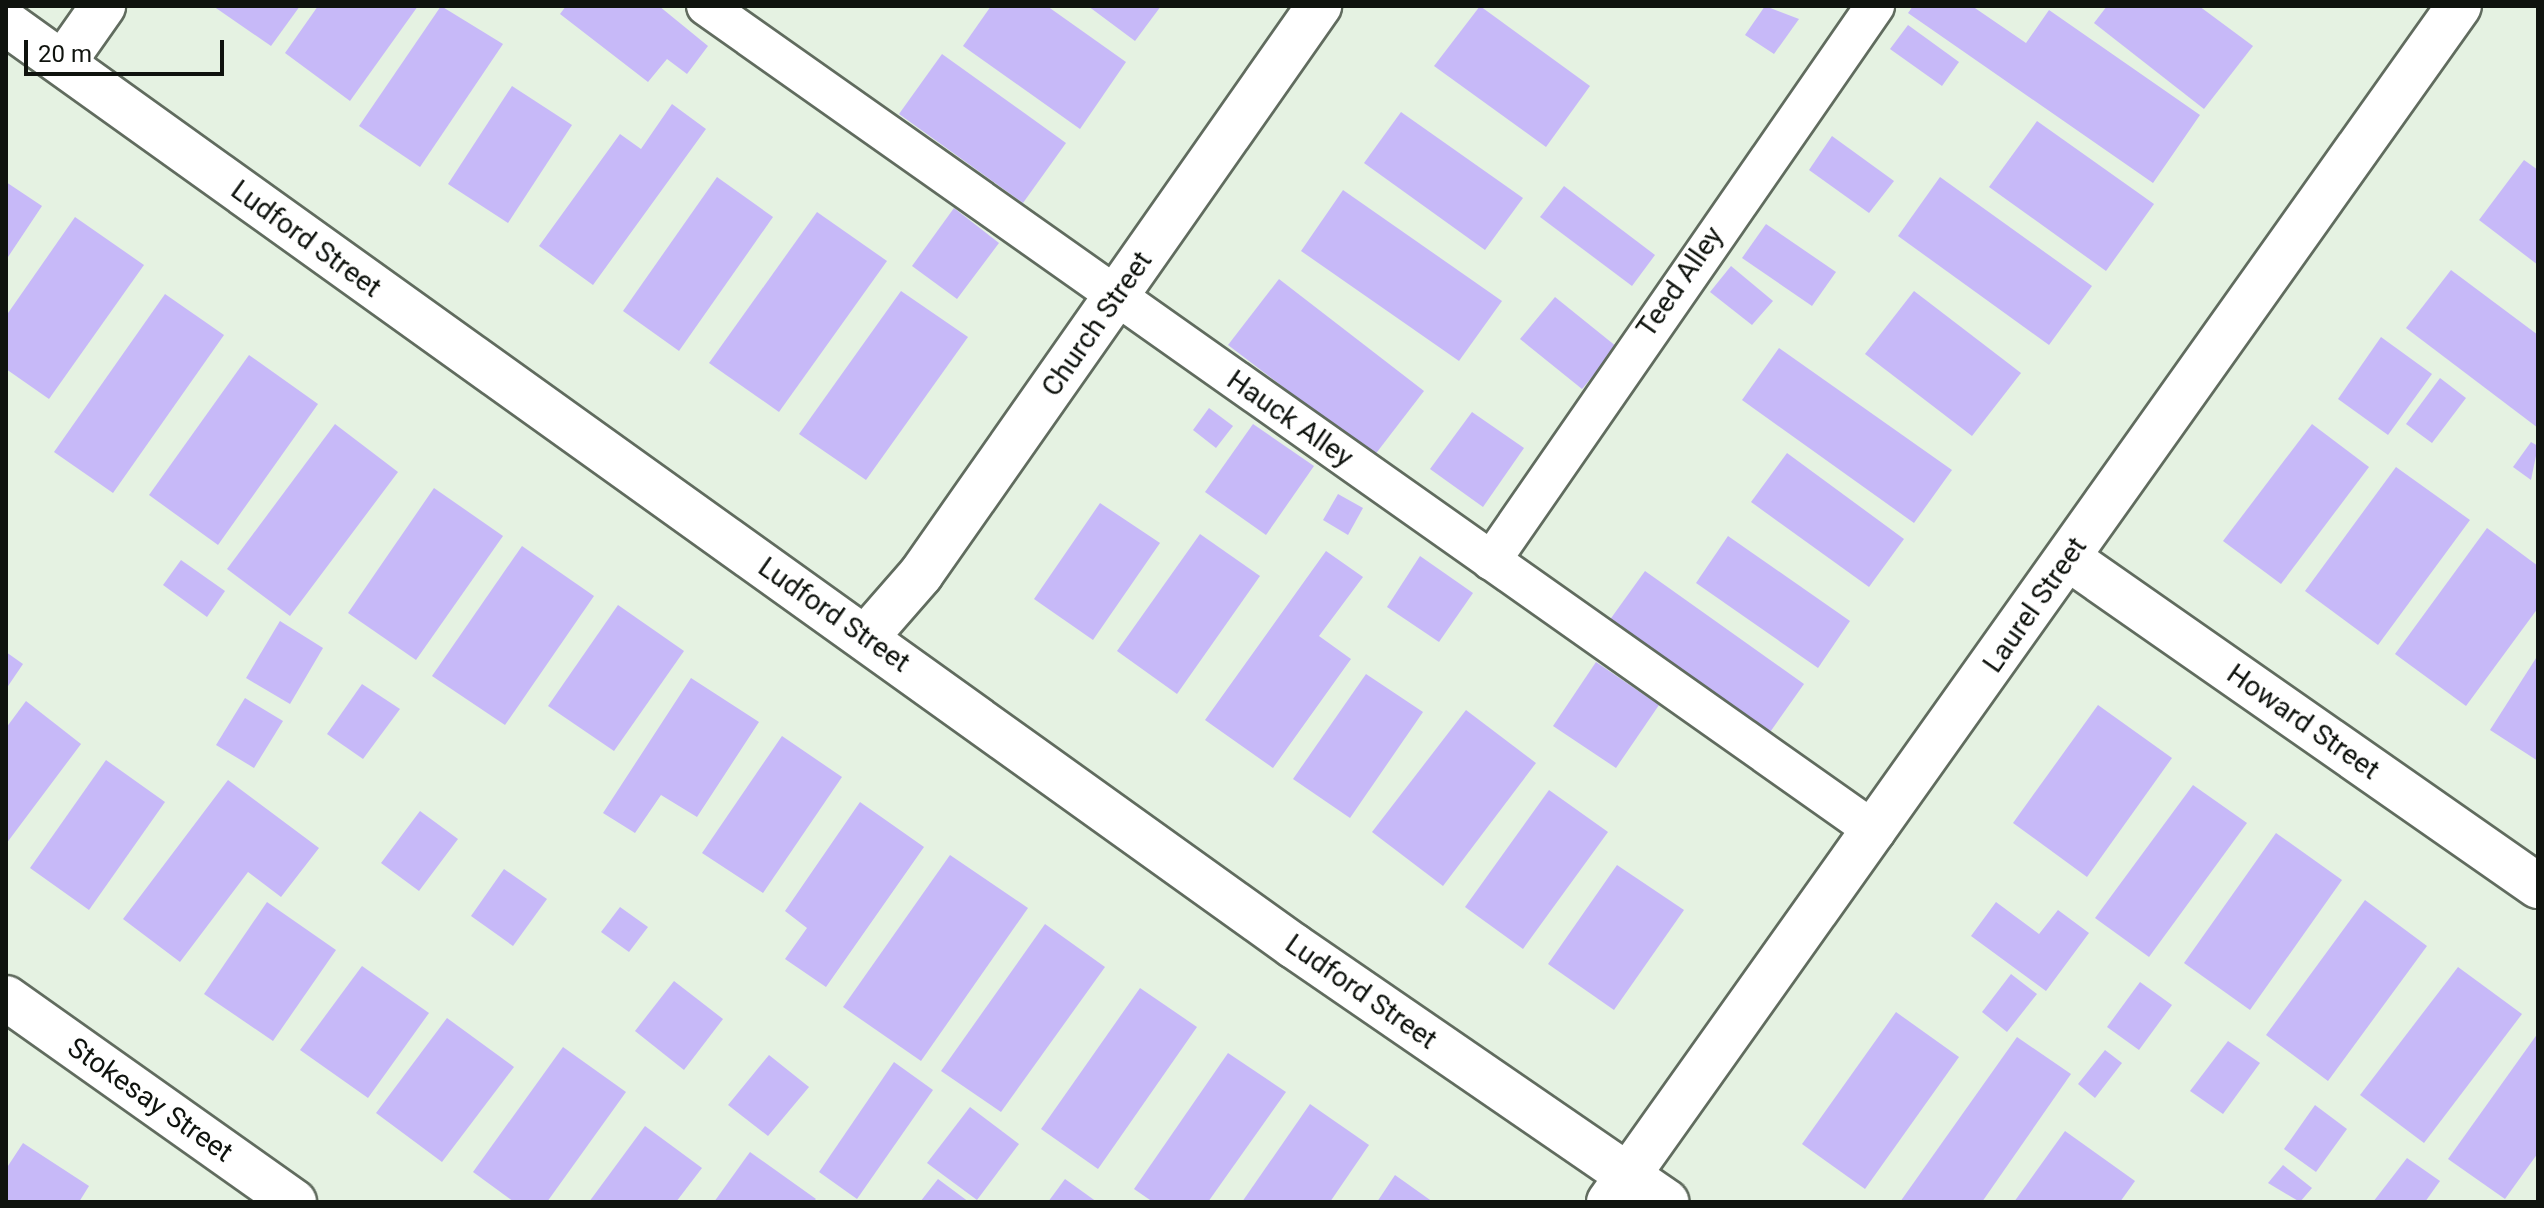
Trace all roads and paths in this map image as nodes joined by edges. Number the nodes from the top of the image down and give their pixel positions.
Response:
1 (103, 6) edge
2 (1319, 6) edge
3 (1875, 6) edge
4 (2459, 6) edge
5 (715, 9) edge
6 (6, 23) edge
7 (63, 63) junction
8 (1117, 296) junction
9 (2068, 558) junction
10 (1491, 561) junction
11 (867, 636) junction
12 (1876, 832) junction
13 (2538, 886) edge
14 (6, 998) edge
15 (1619, 1189) edge
16 (294, 1202) edge
17 (1666, 1202) edge

1 - 7 street
2 - 8 street, Church Street
3 - 10 lane, Teed Alley
4 - 9 street, Laurel Street
5 - 8 lane, Hauck Alley
6 - 7 street, Ludford Street
7 - 11 street, Ludford Street
8 - 10 lane, Hauck Alley
8 - 11 street, Church Street
9 - 12 street, Laurel Street
9 - 13 street, Howard Street
10 - 12 lane, Hauck Alley
11 - 15 street, Ludford Street
12 - 15 street, Laurel Street
14 - 16 street, Stokesay Street
15 - 17 street, Ludford Street

